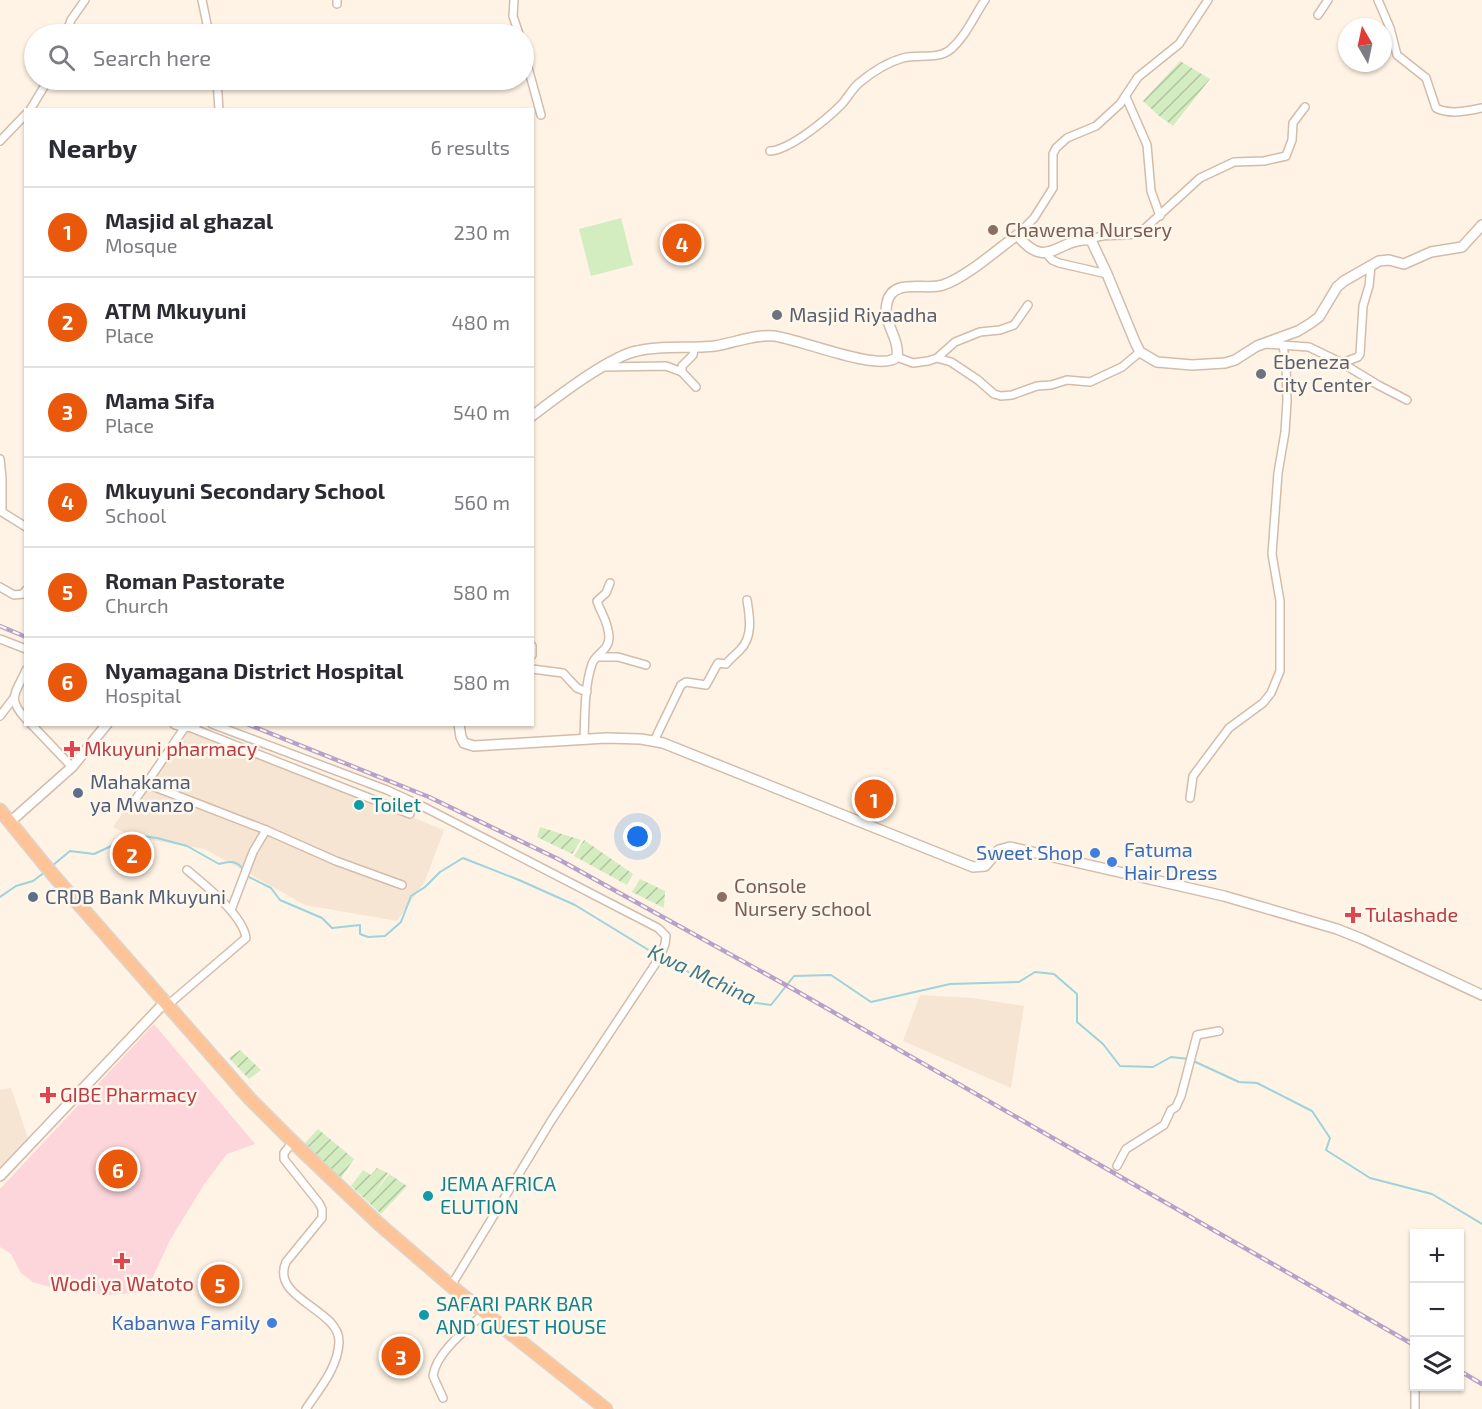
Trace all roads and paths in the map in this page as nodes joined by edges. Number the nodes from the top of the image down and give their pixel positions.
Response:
1 (85, 0) edge
2 (202, 0) edge
3 (514, 0) edge
4 (985, 0) edge
5 (1208, 0) edge
6 (1328, 0) edge
7 (1378, 0) edge
8 (1318, 15) dead end
9 (70, 24) edge
10 (207, 24) edge
11 (516, 24) edge
12 (534, 89) edge
13 (42, 90) edge
14 (218, 90) edge
15 (1126, 96) junction
16 (1305, 107) dead end
17 (31, 108) edge
18 (219, 108) edge
19 (1482, 108) edge
20 (541, 115) dead end
21 (24, 116) edge
22 (0, 141) edge
23 (770, 151) dead end
24 (1160, 216) junction
25 (1482, 225) edge
26 (1017, 236) junction
27 (1091, 240) junction
28 (1046, 253) junction
29 (1371, 266) junction
30 (1107, 274) junction
31 (1028, 305) dead end
32 (1264, 344) junction
33 (1283, 345) junction
34 (694, 349) junction
35 (1140, 351) junction
36 (897, 357) junction
37 (937, 358) junction
38 (1342, 363) junction
39 (604, 367) junction
40 (682, 372) junction
41 (696, 387) dead end
42 (1407, 400) dead end
43 (534, 414) edge
44 (0, 459) edge
45 (24, 525) edge
46 (610, 583) dead end
47 (0, 587) edge
48 (24, 593) edge
49 (14, 595) junction
50 (24, 598) edge
51 (747, 600) dead end
52 (0, 639) edge
53 (24, 648) edge
54 (597, 657) junction
55 (646, 665) dead end
56 (534, 669) edge
57 (24, 674) edge
58 (586, 692) junction
59 (13, 699) junction
60 (0, 716) edge
61 (24, 717) edge
62 (33, 726) edge
63 (105, 726) edge
64 (186, 726) edge
65 (217, 726) edge
66 (459, 726) edge
67 (584, 740) junction
68 (654, 741) junction
69 (72, 767) junction
70 (147, 784) junction
71 (1190, 798) dead end
72 (131, 806) dead end
73 (0, 810) edge
74 (410, 814) dead end
75 (10, 822) junction
76 (266, 830) junction
77 (187, 870) dead end
78 (402, 885) dead end
79 (231, 910) junction
80 (1482, 996) edge
81 (167, 1003) junction
82 (1219, 1030) dead end
83 (293, 1142) junction
84 (1117, 1166) dead end
85 (0, 1176) edge
86 (451, 1286) junction
87 (485, 1313) junction
88 (1415, 1391) edge
89 (443, 1398) dead end
90 (306, 1409) edge
91 (606, 1409) edge
92 (1415, 1409) edge

1 - 9 street
2 - 10 street
3 - 11 street
4 - 23 street
5 - 15 street
6 - 8 street
7 - 19 street
12 - 20 street
13 - 17 street
14 - 18 street
15 - 24 street
15 - 26 street
16 - 24 street
21 - 22 street
24 - 27 street
25 - 29 street
26 - 28 street
26 - 36 street
27 - 28 street
27 - 30 street
28 - 30 street
29 - 32 street
29 - 38 street
30 - 35 street
31 - 37 street
32 - 33 street
32 - 35 street
33 - 38 street
33 - 71 street
34 - 36 street
34 - 39 street
34 - 40 street
35 - 37 street
36 - 37 street
38 - 42 street
39 - 40 street
39 - 43 street
40 - 41 street
44 - 45 street
46 - 54 street
47 - 49 street
48 - 49 street
49 - 50 street
51 - 68 street
52 - 53 street
54 - 55 street
54 - 58 street
56 - 58 street
57 - 59 street
58 - 67 street
59 - 60 street
59 - 61 street
62 - 69 street
63 - 69 street
64 - 70 street
64 - 74 street
65 - 86 street
66 - 67 street
67 - 68 street
68 - 80 street
69 - 75 street
70 - 72 street
70 - 76 street
73 - 75 highway
75 - 81 highway
76 - 78 street
76 - 79 street
77 - 79 street
79 - 81 street
81 - 83 highway
81 - 85 street
82 - 84 street
83 - 86 highway
83 - 90 street
86 - 87 highway
87 - 89 street
87 - 91 highway
88 - 92 street

